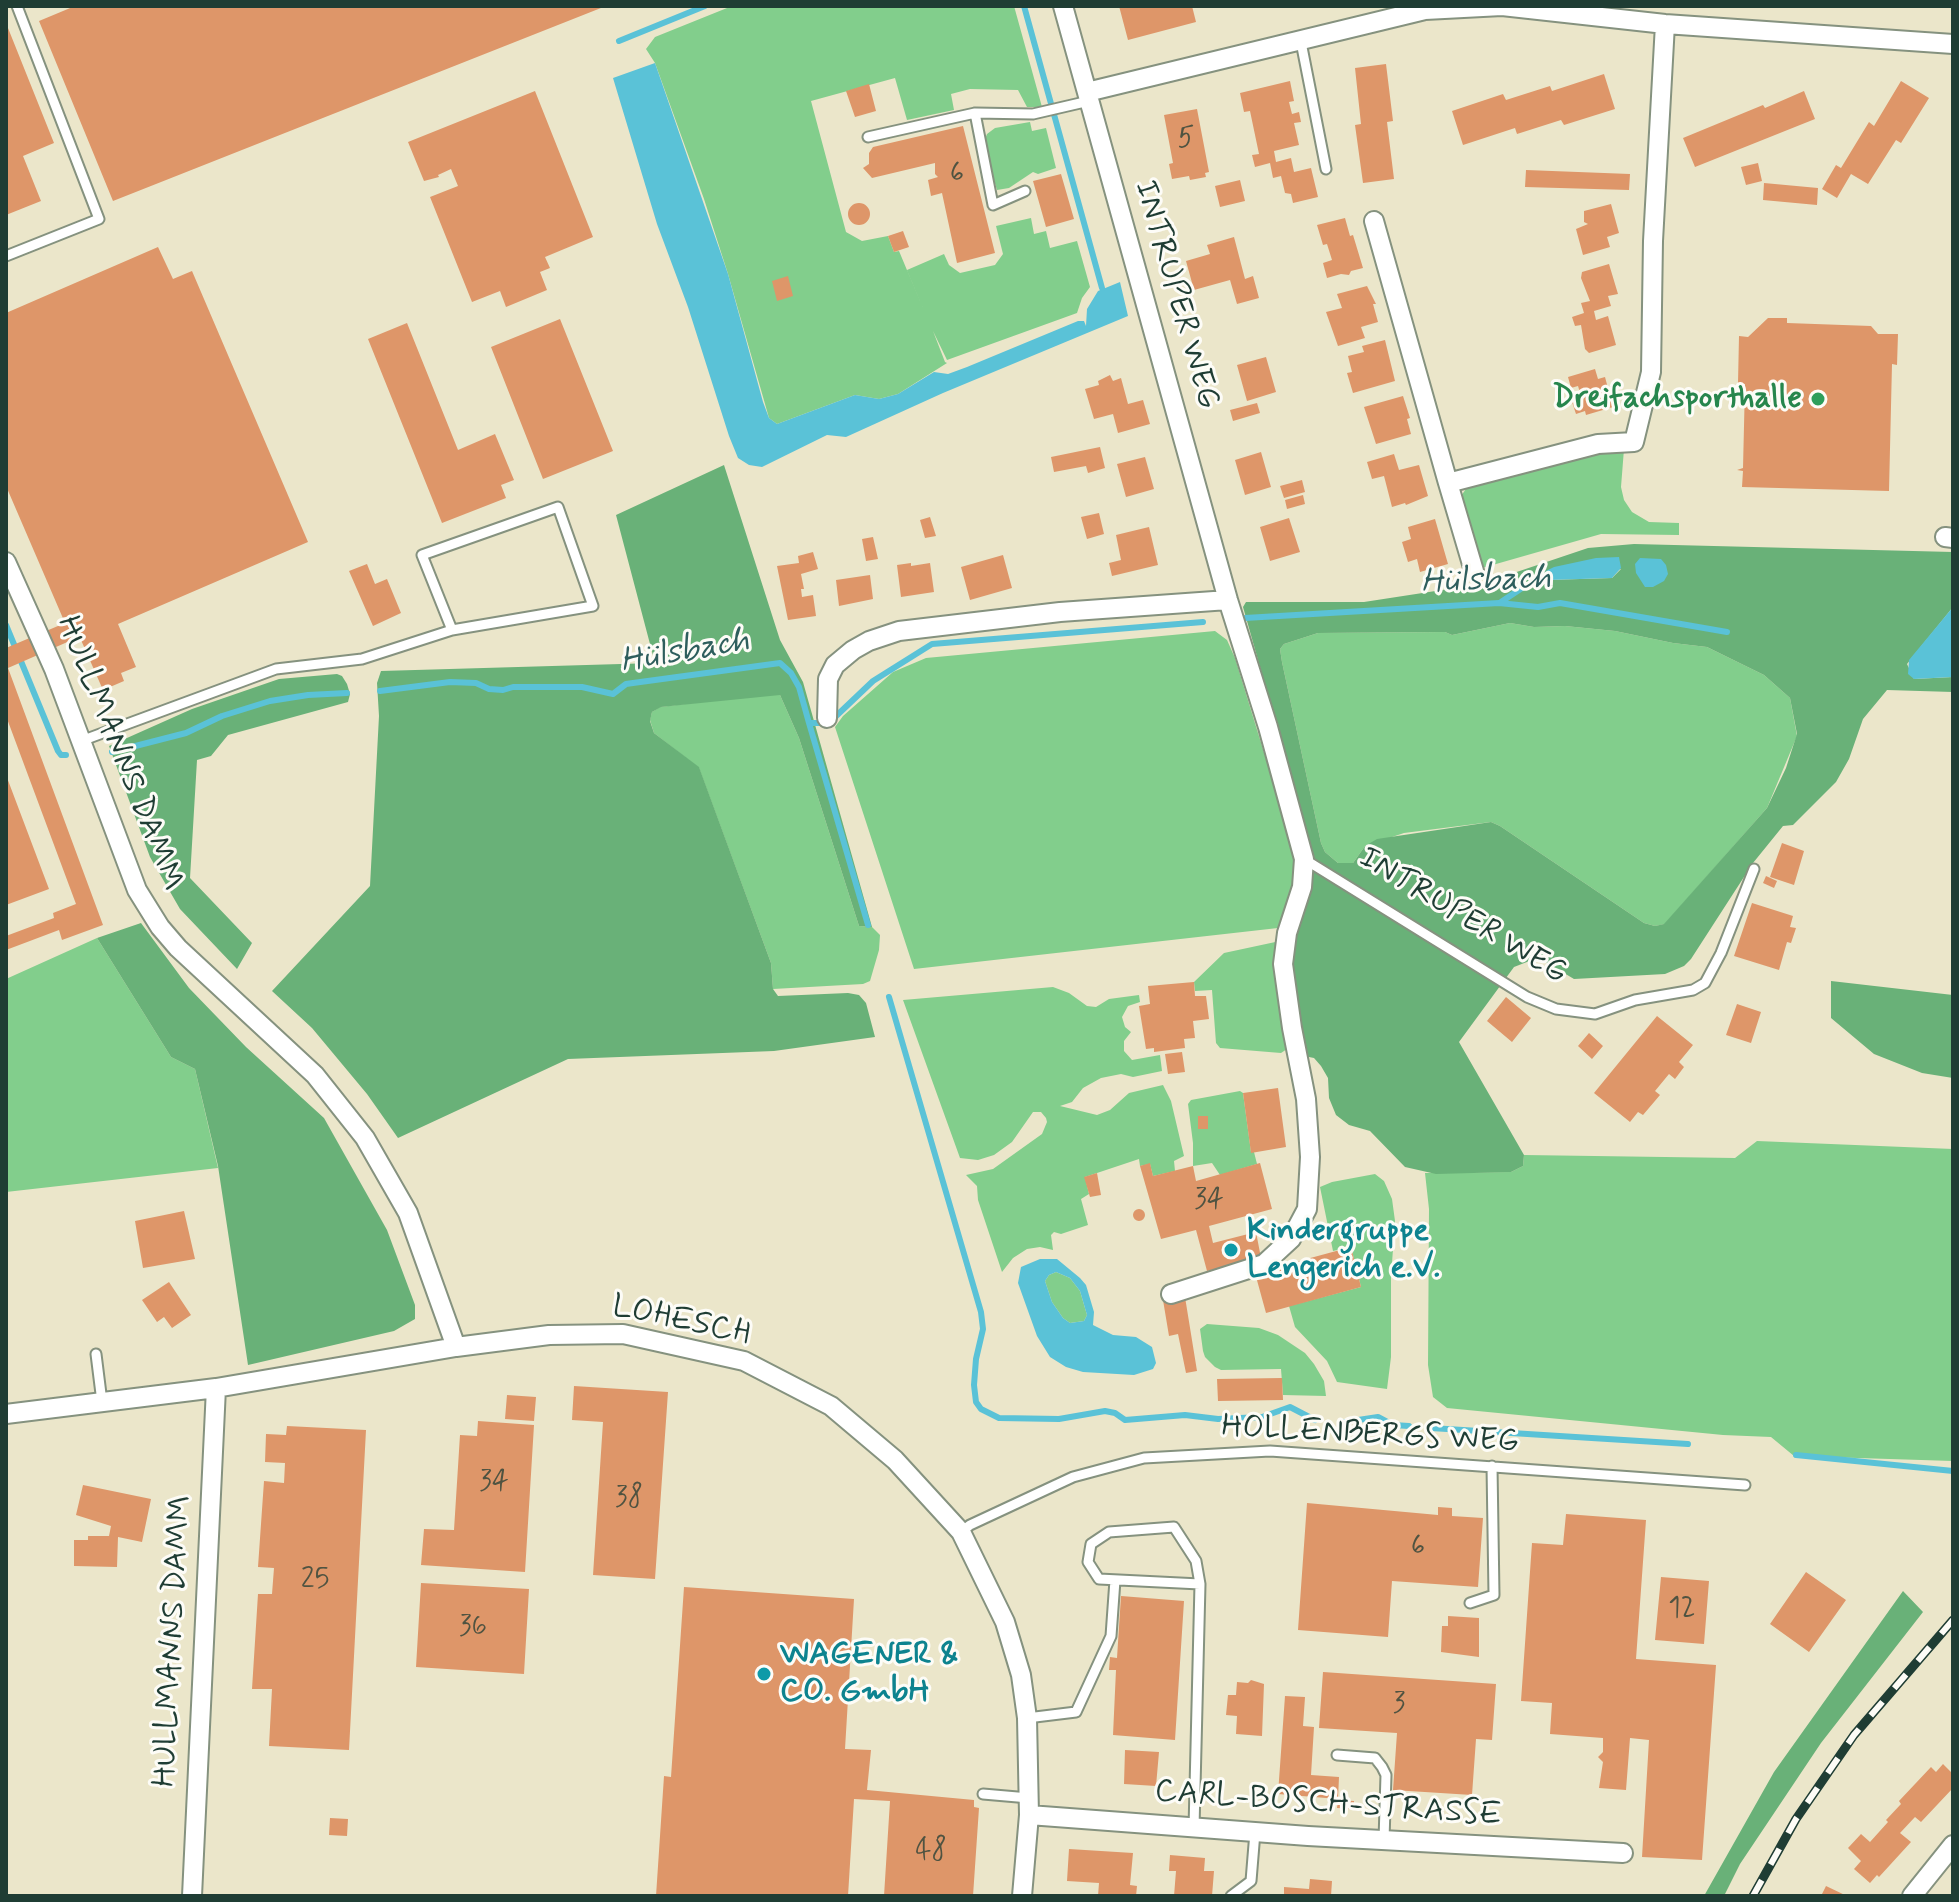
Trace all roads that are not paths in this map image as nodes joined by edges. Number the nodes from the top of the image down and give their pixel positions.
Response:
1 (17, 6) edge
2 (1063, 6) edge
3 (1665, 24) junction
4 (1301, 42) junction
5 (1953, 44) edge
6 (1088, 97) junction
7 (975, 113) junction
8 (868, 137) dead end
9 (1326, 169) dead end
10 (1025, 191) dead end
11 (1374, 221) dead end
12 (6, 256) edge
13 (1448, 483) junction
14 (6, 562) edge
15 (1474, 571) dead end
16 (1228, 600) junction
17 (452, 630) junction
18 (827, 718) dead end
19 (81, 741) junction
20 (1304, 859) junction
21 (1754, 869) dead end
22 (1171, 1294) dead end
23 (456, 1347) junction
24 (96, 1354) dead end
25 (216, 1388) junction
26 (102, 1403) junction
27 (6, 1414) edge
28 (1492, 1466) junction
29 (1745, 1485) dead end
30 (961, 1532) junction
31 (1115, 1580) junction
32 (1200, 1584) junction
33 (1470, 1603) dead end
34 (1027, 1718) junction
35 (1337, 1755) dead end
36 (983, 1794) dead end
37 (1029, 1806) junction
38 (1194, 1828) junction
39 (1255, 1832) junction
40 (1384, 1840) junction
41 (1953, 1845) edge
42 (1623, 1853) dead end
43 (192, 1896) edge
44 (1022, 1896) edge
45 (1231, 1896) edge
46 (1912, 1896) edge

1 - 12 lane
2 - 6 street, INTRUPER WEG
3 - 4 street
3 - 5 street
3 - 13 street
4 - 6 street
4 - 9 lane
6 - 7 lane
6 - 16 street, INTRUPER WEG
7 - 8 lane
7 - 10 lane
11 - 13 street
13 - 15 street
14 - 19 street, HULLMANNS DAMM
16 - 18 street
16 - 20 street, INTRUPER WEG
17 - 17 lane
17 - 19 lane
19 - 23 street, HULLMANNS DAMM
20 - 21 lane, INTRUPER WEG
20 - 22 street, INTRUPER WEG
23 - 25 street, LOHESCH
23 - 30 street, LOHESCH
24 - 26 lane
25 - 26 street, LOHESCH
25 - 43 street, HULLMANNS DAMM
26 - 27 street, LOHESCH
28 - 29 lane, HOLLENBERGS WEG
28 - 30 lane, HOLLENBERGS WEG
28 - 33 lane
30 - 34 street, LOHESCH
31 - 32 lane
31 - 32 lane
31 - 34 lane
32 - 38 lane
34 - 37 street, LOHESCH
35 - 40 lane
36 - 37 lane
37 - 38 street, CARL-BOSCH-STRASSE
37 - 44 street, LOHESCH
38 - 39 street, CARL-BOSCH-STRASSE
39 - 40 street, CARL-BOSCH-STRASSE
39 - 45 lane
40 - 42 street, CARL-BOSCH-STRASSE
41 - 46 street

